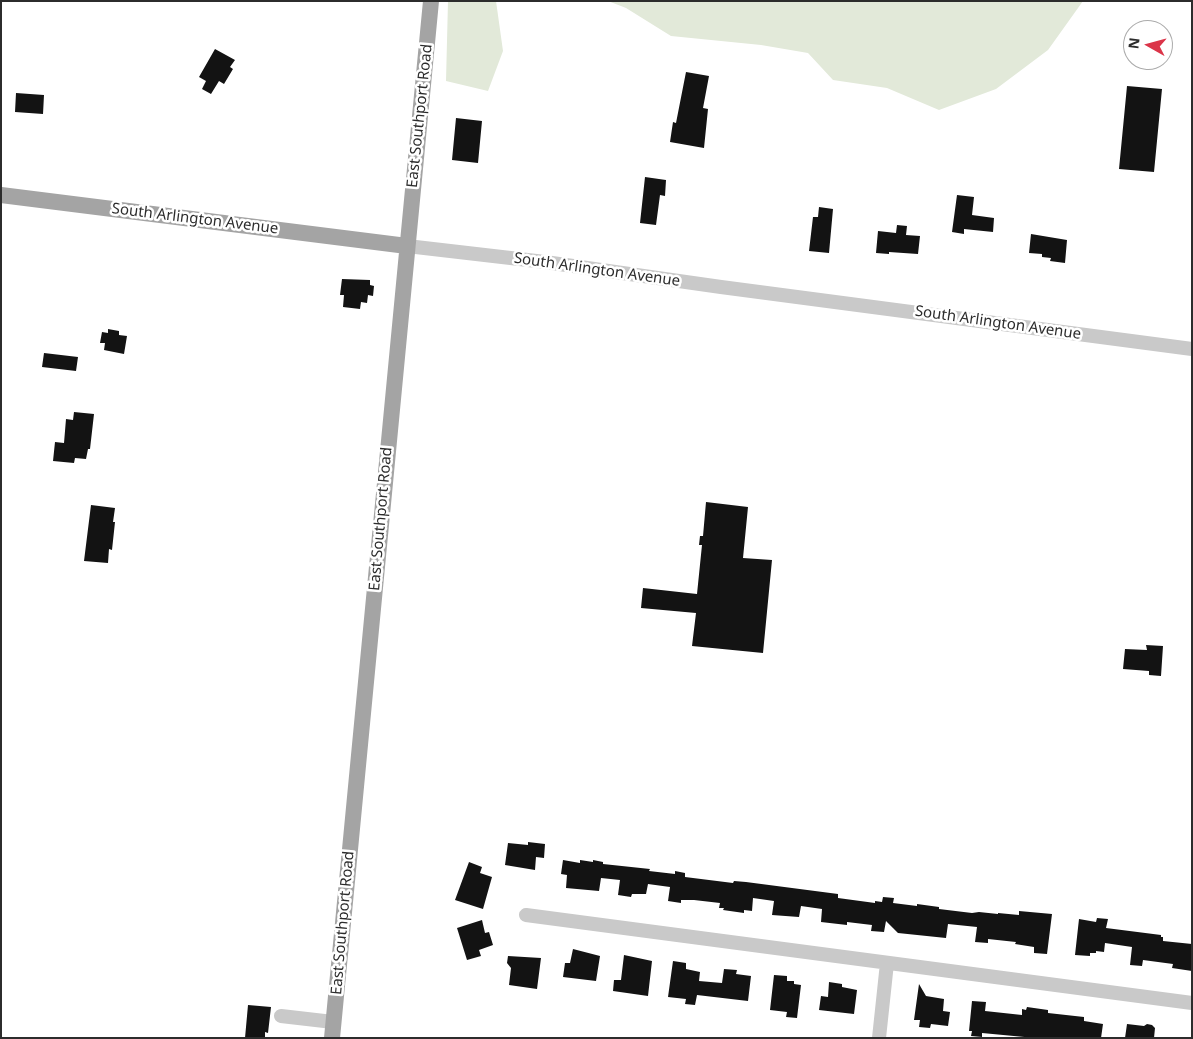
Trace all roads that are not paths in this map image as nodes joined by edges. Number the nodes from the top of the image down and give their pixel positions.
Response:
1 (431, 1) edge
2 (1, 195) edge
3 (407, 246) junction
4 (1192, 349) edge
5 (526, 916) dead end
6 (887, 963) junction
7 (1192, 1003) edge
8 (281, 1016) dead end
9 (332, 1030) edge
10 (879, 1038) edge

1 - 3 main road, East Southport Road
2 - 3 main road, South Arlington Avenue
3 - 4 street, South Arlington Avenue
3 - 9 main road, East Southport Road
5 - 6 street
6 - 7 street
6 - 10 street
8 - 9 street

